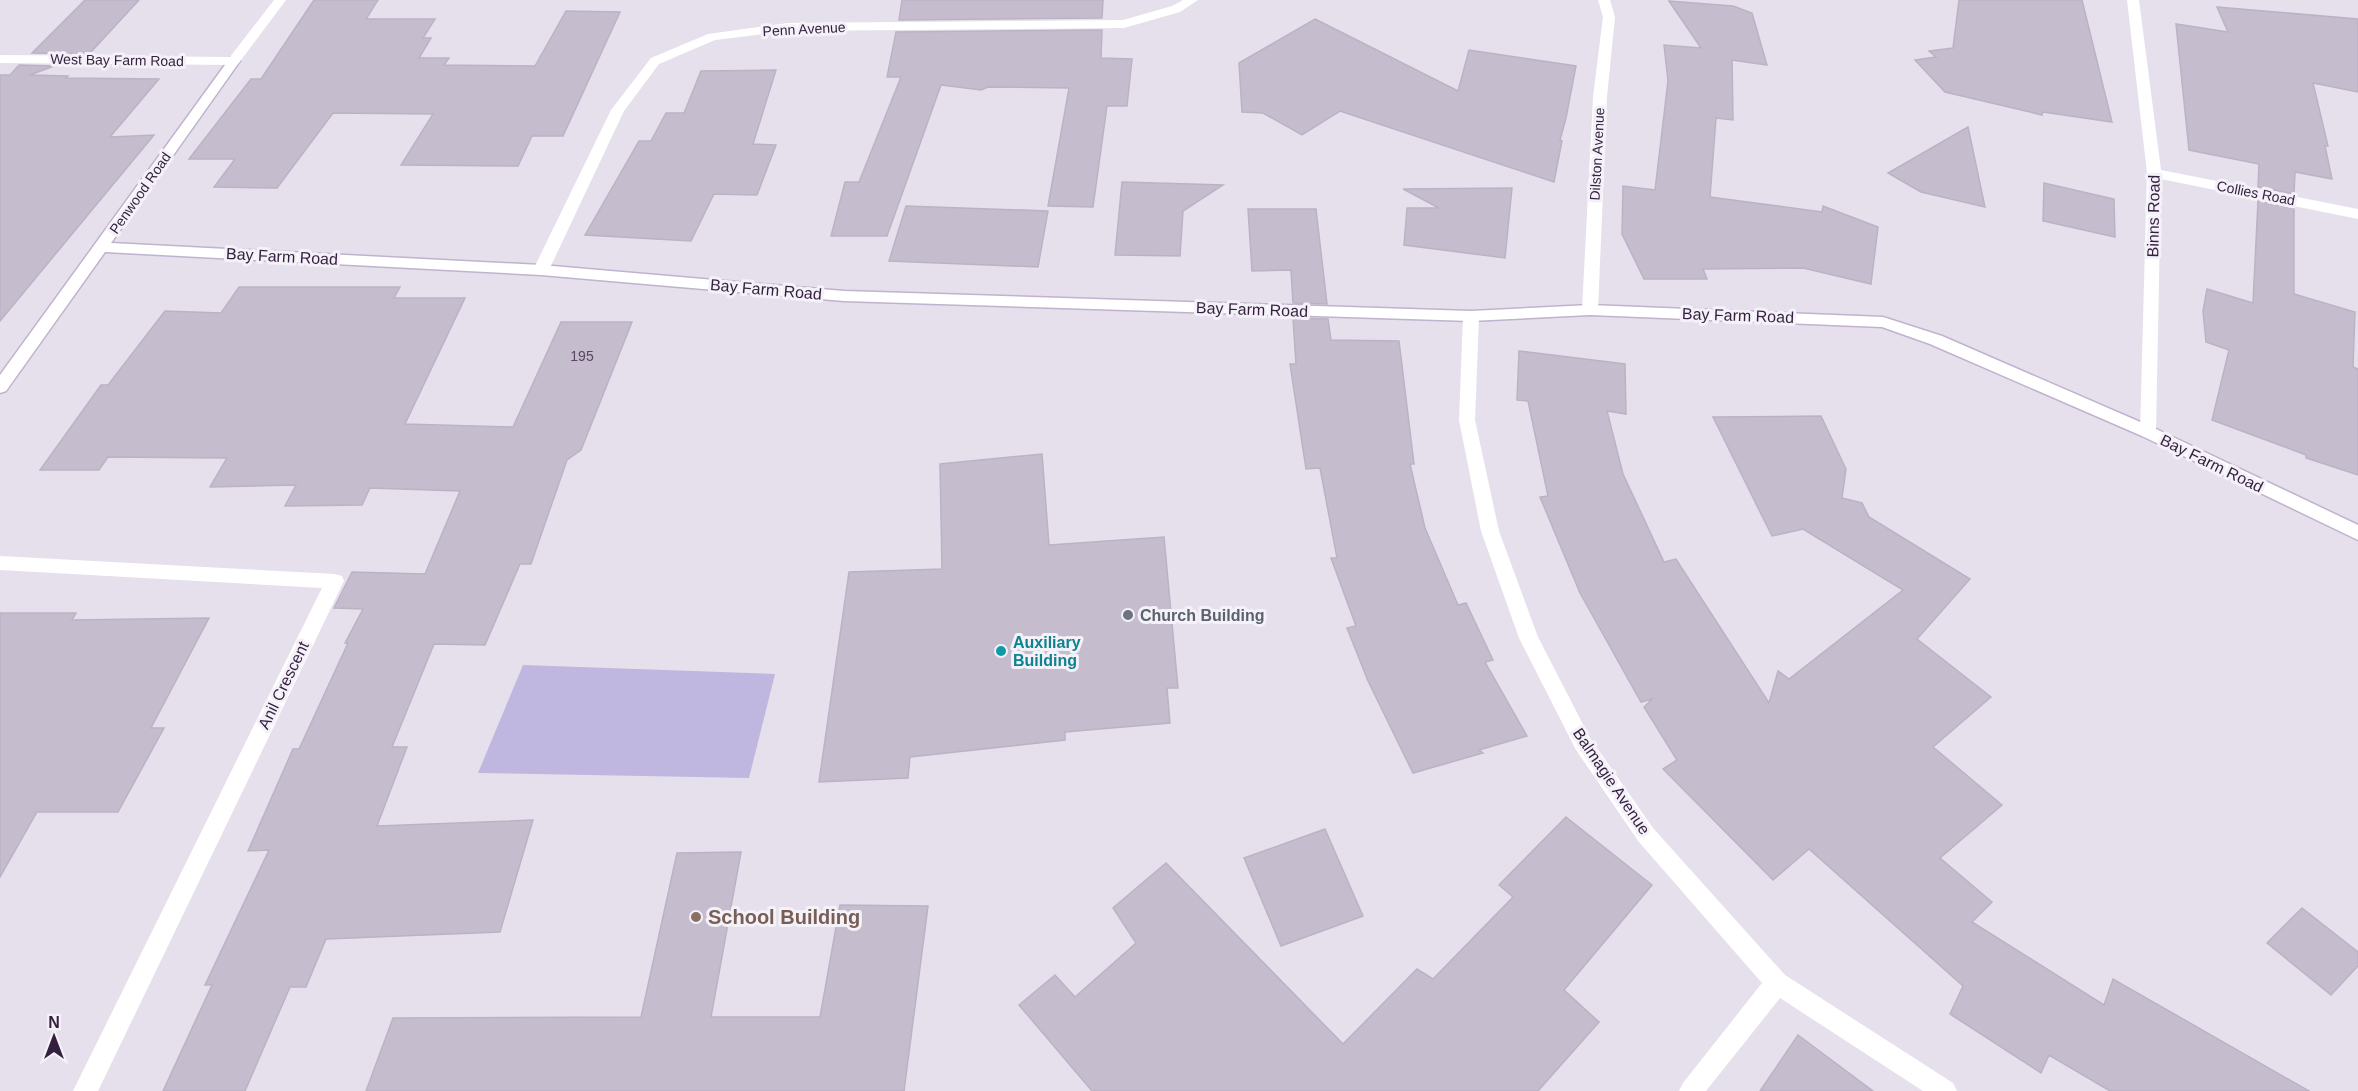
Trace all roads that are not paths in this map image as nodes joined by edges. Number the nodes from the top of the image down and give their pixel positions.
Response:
1 (280, 0) edge
2 (1192, 0) edge
3 (1604, 0) edge
4 (2133, 0) edge
5 (0, 59) edge
6 (234, 61) junction
7 (2154, 173) junction
8 (2358, 214) edge
9 (102, 247) junction
10 (541, 270) junction
11 (1590, 310) junction
12 (1472, 316) junction
13 (0, 387) edge
14 (2148, 432) junction
15 (2358, 533) edge
16 (0, 563) edge
17 (1777, 983) junction
18 (85, 1091) edge
19 (1691, 1091) edge
20 (1945, 1091) edge

1 - 6 street, Penwood Road
2 - 10 street, Penn Avenue
3 - 11 street, Dilston Avenue
4 - 7 street, Binns Road
5 - 6 street, West Bay Farm Road
6 - 9 street, Penwood Road
7 - 8 street, Collies Road
7 - 14 street, Binns Road
9 - 10 street, Bay Farm Road
9 - 13 street, Penwood Road
10 - 12 street, Bay Farm Road
11 - 12 street, Bay Farm Road
11 - 14 street, Bay Farm Road
12 - 17 street, Balmagie Avenue
14 - 15 street, Bay Farm Road
16 - 18 street, Anil Crescent
17 - 19 street
17 - 20 street, Balmagie Avenue

